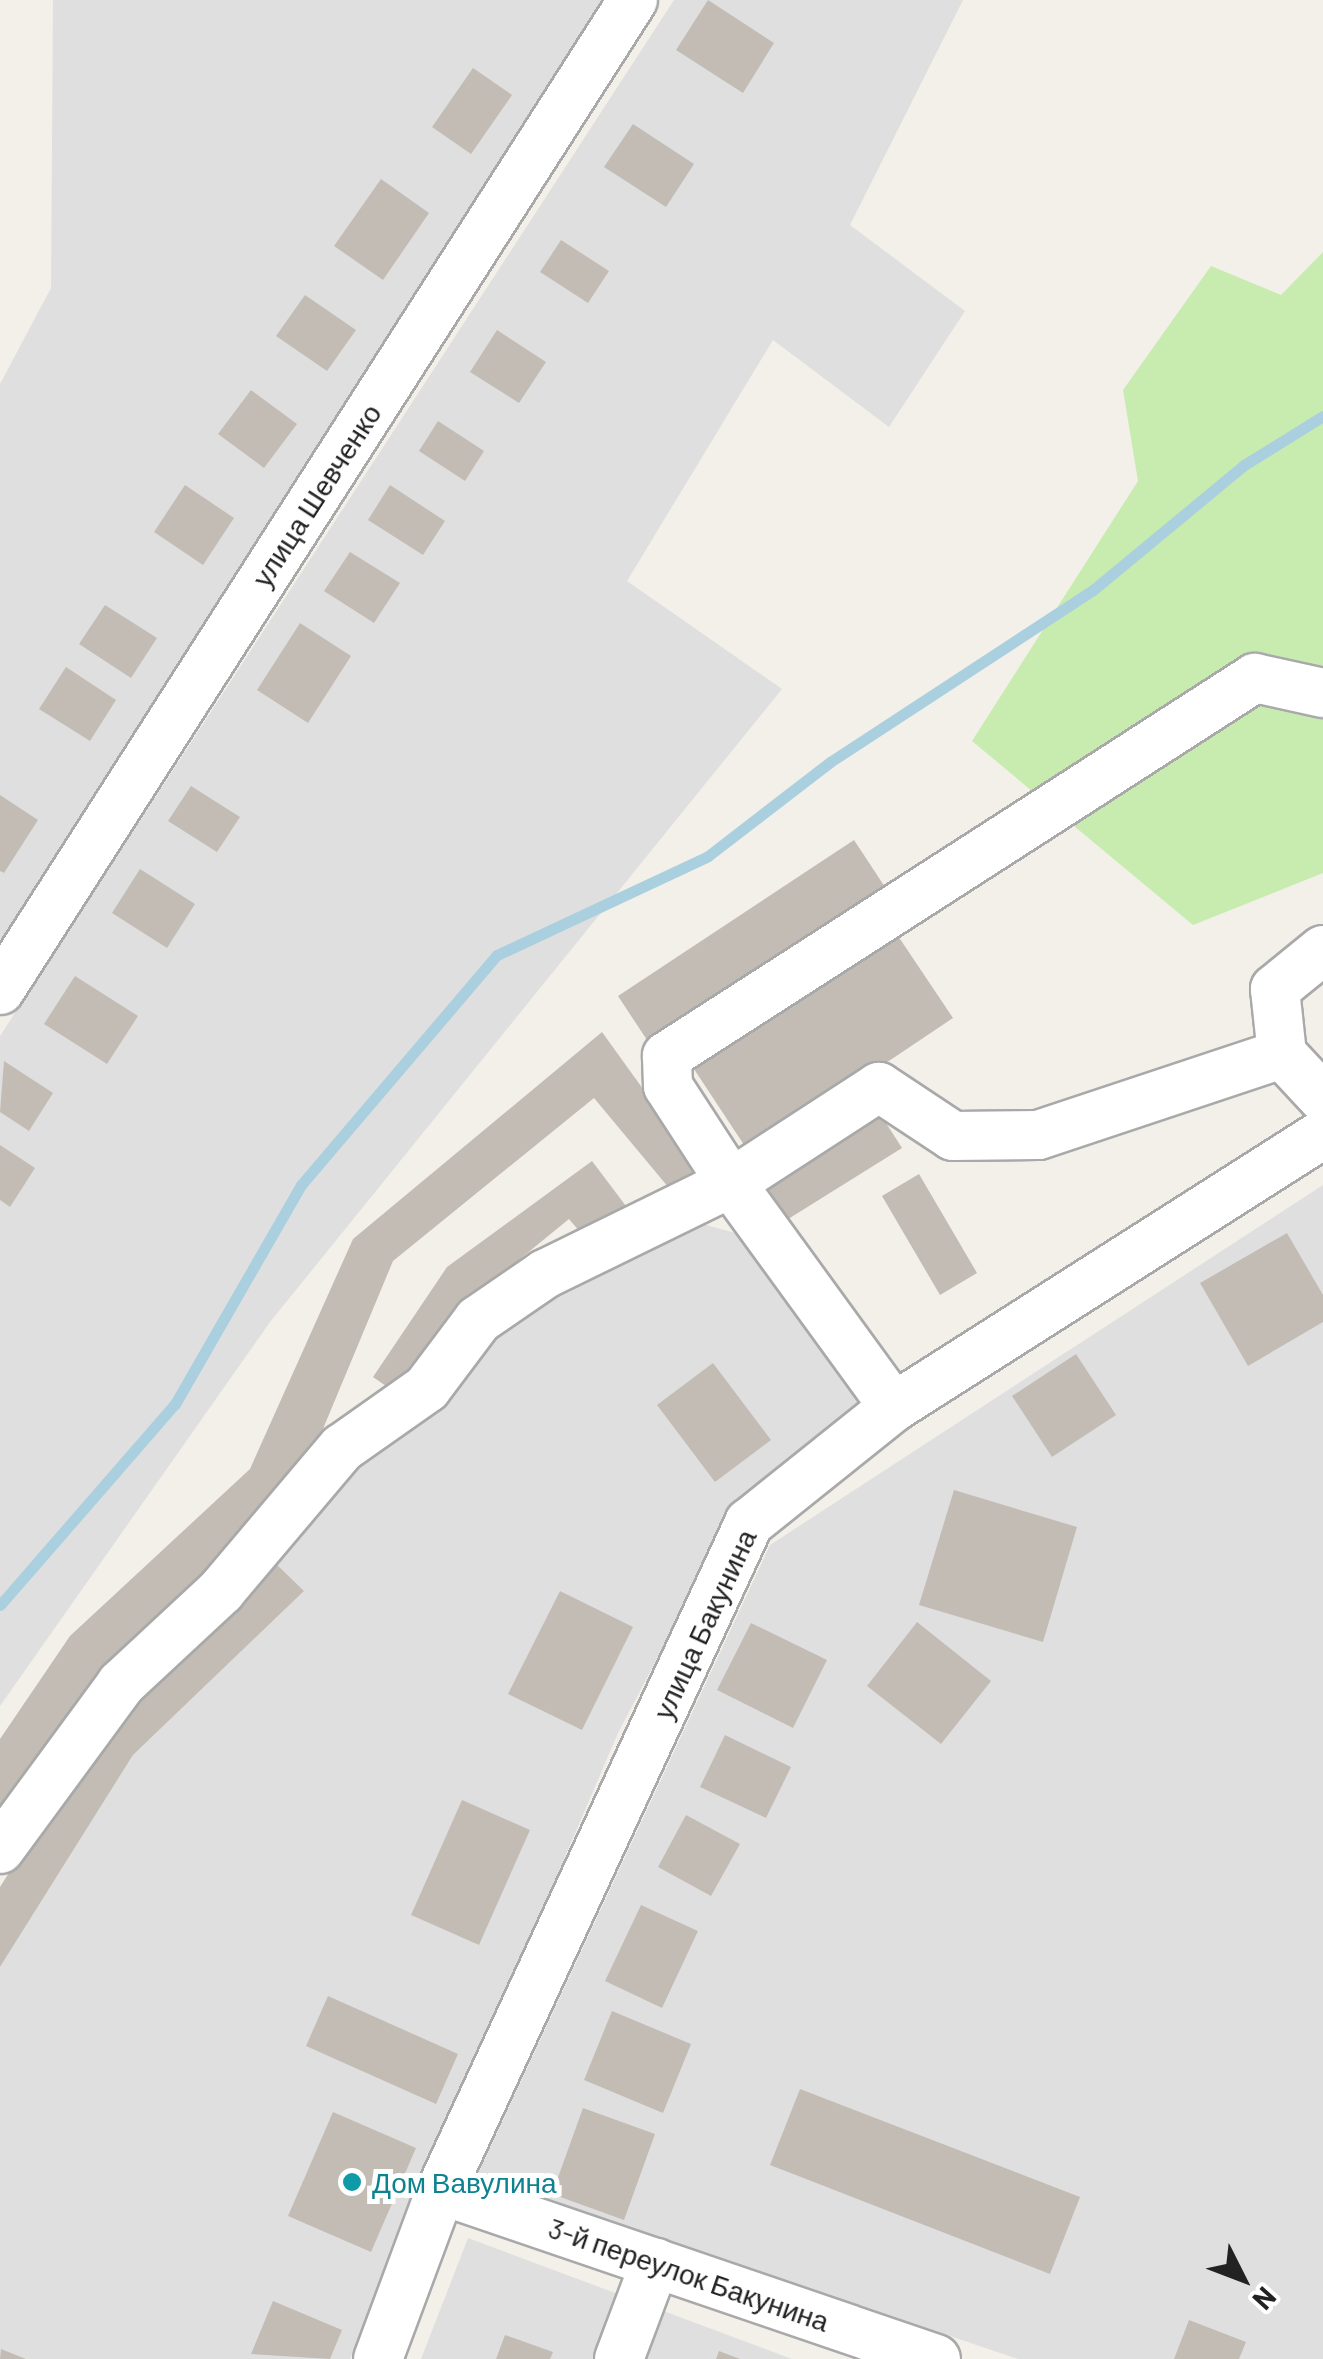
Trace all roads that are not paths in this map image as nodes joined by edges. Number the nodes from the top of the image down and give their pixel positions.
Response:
1 (633, 0) edge
2 (1323, 693) edge
3 (1323, 950) edge
4 (0, 990) edge
5 (1282, 1054) junction
6 (1323, 1098) edge
7 (1323, 1134) edge
8 (731, 1183) junction
9 (894, 1407) junction
10 (0, 1849) edge
11 (442, 2190) junction
12 (654, 2263) junction
13 (378, 2359) edge
14 (619, 2359) edge
15 (936, 2359) edge

1 - 4 street, улица Шевченко
2 - 8 street
3 - 5 street
5 - 6 street
5 - 8 street
7 - 9 street, улица Бакунина
8 - 9 street
8 - 10 street
9 - 11 street, улица Бакунина
11 - 12 street, 3-й переулок Бакунина
11 - 13 street, улица Бакунина
12 - 14 street
12 - 15 street, 3-й переулок Бакунина

